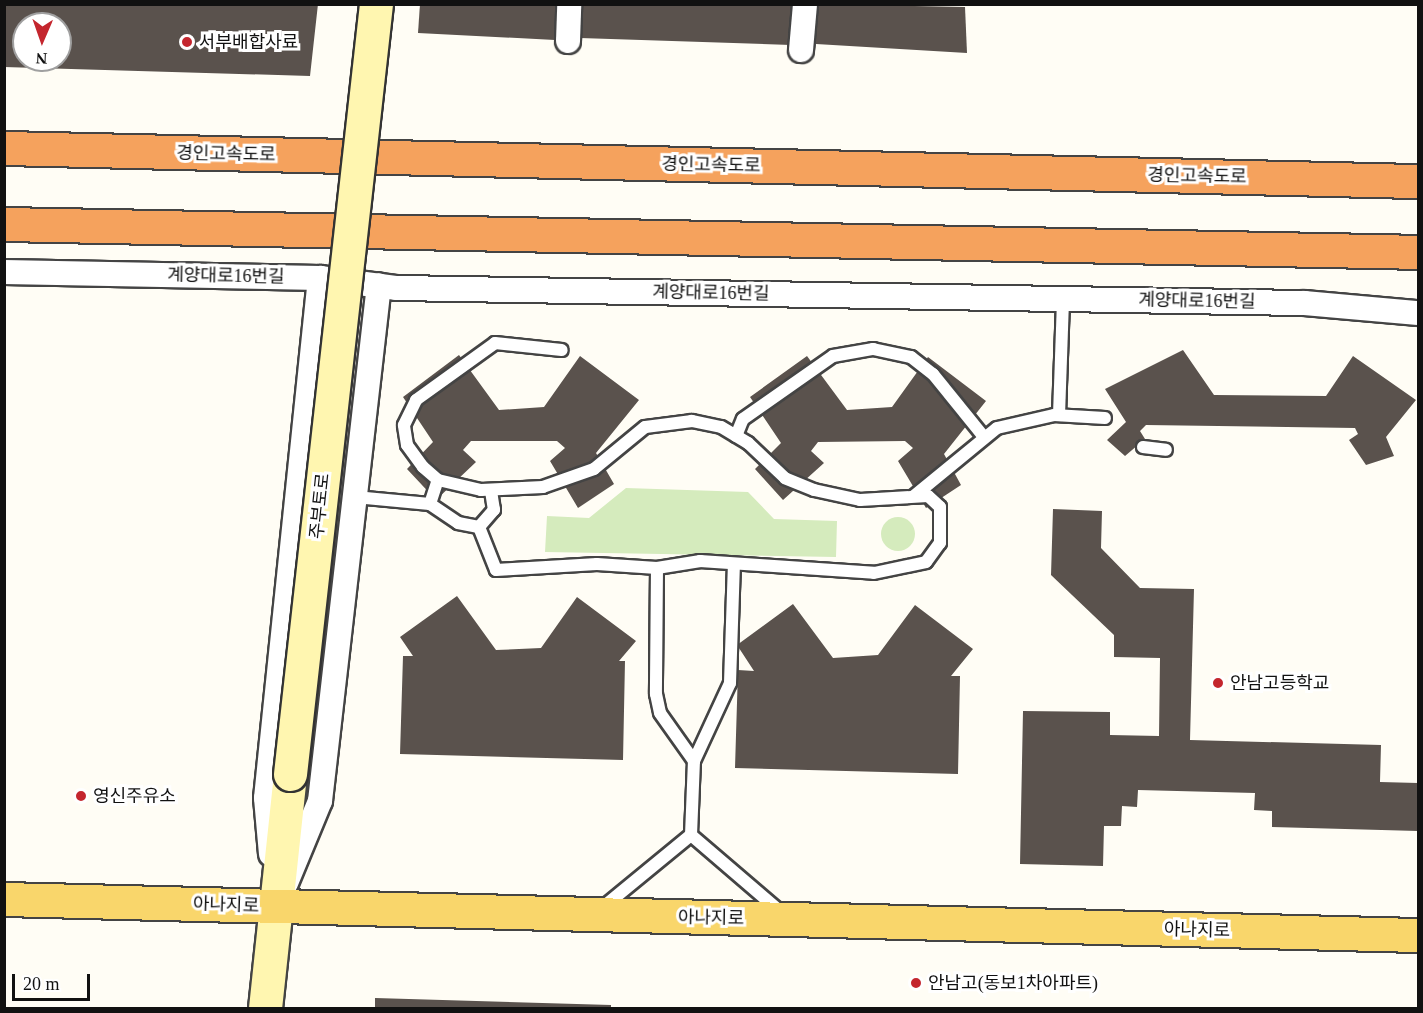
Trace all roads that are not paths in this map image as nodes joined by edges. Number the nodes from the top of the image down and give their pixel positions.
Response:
1 (376, 4) edge
2 (569, 4) edge
3 (804, 4) edge
4 (568, 41) dead end
5 (801, 50) dead end
6 (4, 148) edge
7 (1419, 181) edge
8 (4, 224) edge
9 (1419, 252) edge
10 (4, 272) edge
11 (320, 278) junction
12 (379, 285) junction
13 (1062, 299) junction
14 (1419, 313) edge
15 (314, 334) junction
16 (373, 339) junction
17 (562, 350) dead end
18 (1059, 415) junction
19 (1105, 418) dead end
20 (736, 436) junction
21 (984, 437) junction
22 (1143, 447) dead end
23 (1166, 450) dead end
24 (438, 480) junction
25 (491, 490) junction
26 (355, 497) junction
27 (910, 499) junction
28 (430, 504) junction
29 (479, 527) junction
30 (734, 564) junction
31 (657, 568) junction
32 (694, 761) junction
33 (691, 835) junction
34 (4, 899) edge
35 (275, 907) junction
36 (594, 915) junction
37 (790, 920) junction
38 (1419, 935) edge
39 (265, 1008) edge

1 - 35 main road, 주부토로, bridge
2 - 4 street
3 - 5 street
6 - 7 highway, 경인고속도로
8 - 9 highway
10 - 11 street, 계양대로16번길
11 - 12 street, 계양대로16번길
11 - 15 street
12 - 13 street, 계양대로16번길
12 - 16 street
13 - 14 street, 계양대로16번길
13 - 18 lane
15 - 16 street
15 - 35 street
16 - 26 street
17 - 24 lane
18 - 19 lane
18 - 21 lane
20 - 21 lane
20 - 25 lane
20 - 27 lane
21 - 27 lane
22 - 23 lane
24 - 25 lane
24 - 28 lane
25 - 29 lane
26 - 28 lane
26 - 35 street
27 - 30 lane
28 - 29 lane
29 - 31 lane
30 - 31 lane
30 - 32 lane
31 - 32 lane
32 - 33 lane
33 - 36 lane
33 - 37 lane
34 - 35 main road, 아나지로
35 - 36 main road, 아나지로
35 - 39 main road, 주부토로
36 - 37 main road, 아나지로
37 - 38 main road, 아나지로

